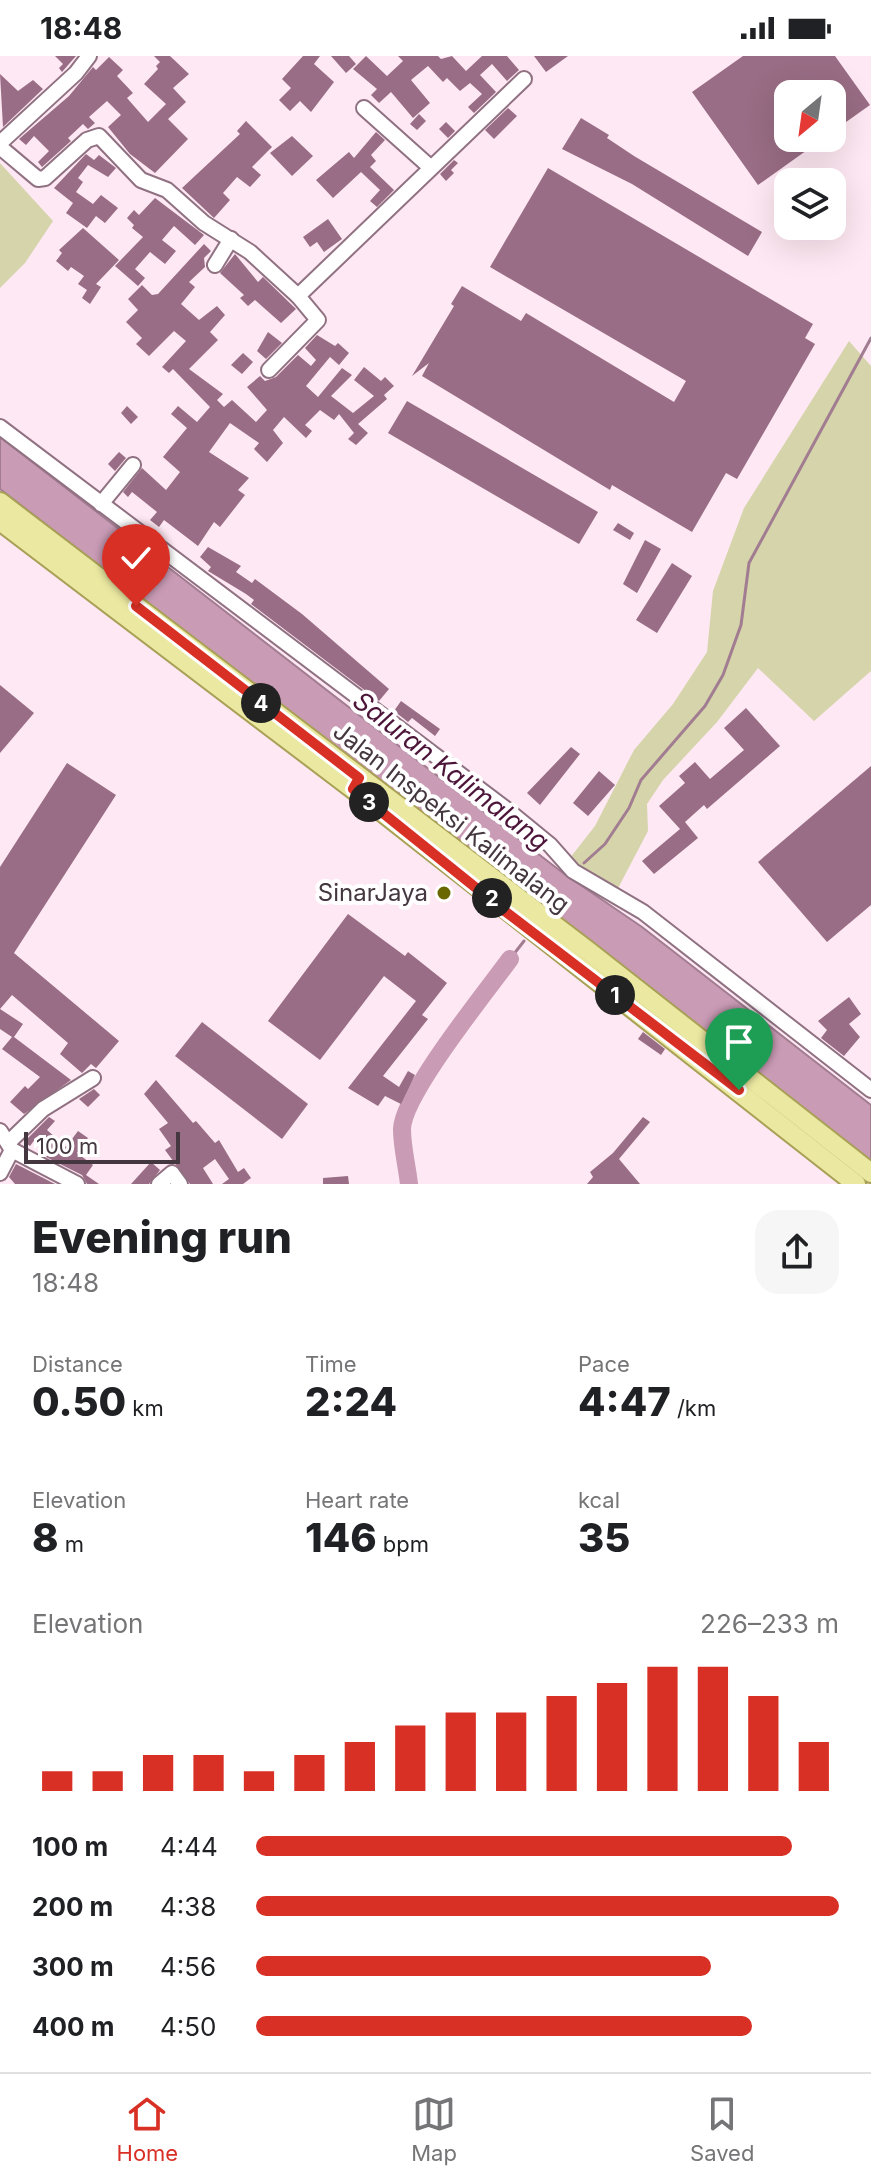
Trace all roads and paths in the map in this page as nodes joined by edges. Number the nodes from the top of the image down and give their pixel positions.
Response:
1 (89, 56) edge
2 (524, 79) dead end
3 (364, 108) dead end
4 (0, 145) edge
5 (430, 167) junction
6 (231, 239) junction
7 (215, 265) dead end
8 (298, 296) junction
9 (269, 370) dead end
10 (0, 427) edge
11 (133, 465) dead end
12 (0, 502) edge
13 (101, 504) junction
14 (0, 521) edge
15 (130, 611) junction
16 (552, 937) junction
17 (871, 1070) edge
18 (93, 1078) dead end
19 (865, 1086) edge
20 (7, 1141) edge
21 (0, 1173) edge
22 (871, 1173) edge
23 (77, 1184) edge
24 (159, 1184) edge
25 (180, 1184) edge
26 (856, 1184) edge

1 - 4 street
2 - 5 street
3 - 5 street
4 - 6 street
5 - 8 street
6 - 7 street
6 - 8 street
8 - 9 street
10 - 13 street
11 - 13 street
12 - 15 main road, Jalan Inspeksi Kalimalang
13 - 19 street
14 - 15 main road, Jalan Inspeksi Kalimalang
15 - 16 main road, Jalan Inspeksi Kalimalang
16 - 22 main road, Jalan Inspeksi Kalimalang
16 - 26 main road, Jalan Inspeksi Kalimalang
17 - 19 street
18 - 20 street
20 - 21 street
20 - 23 street
24 - 25 street

